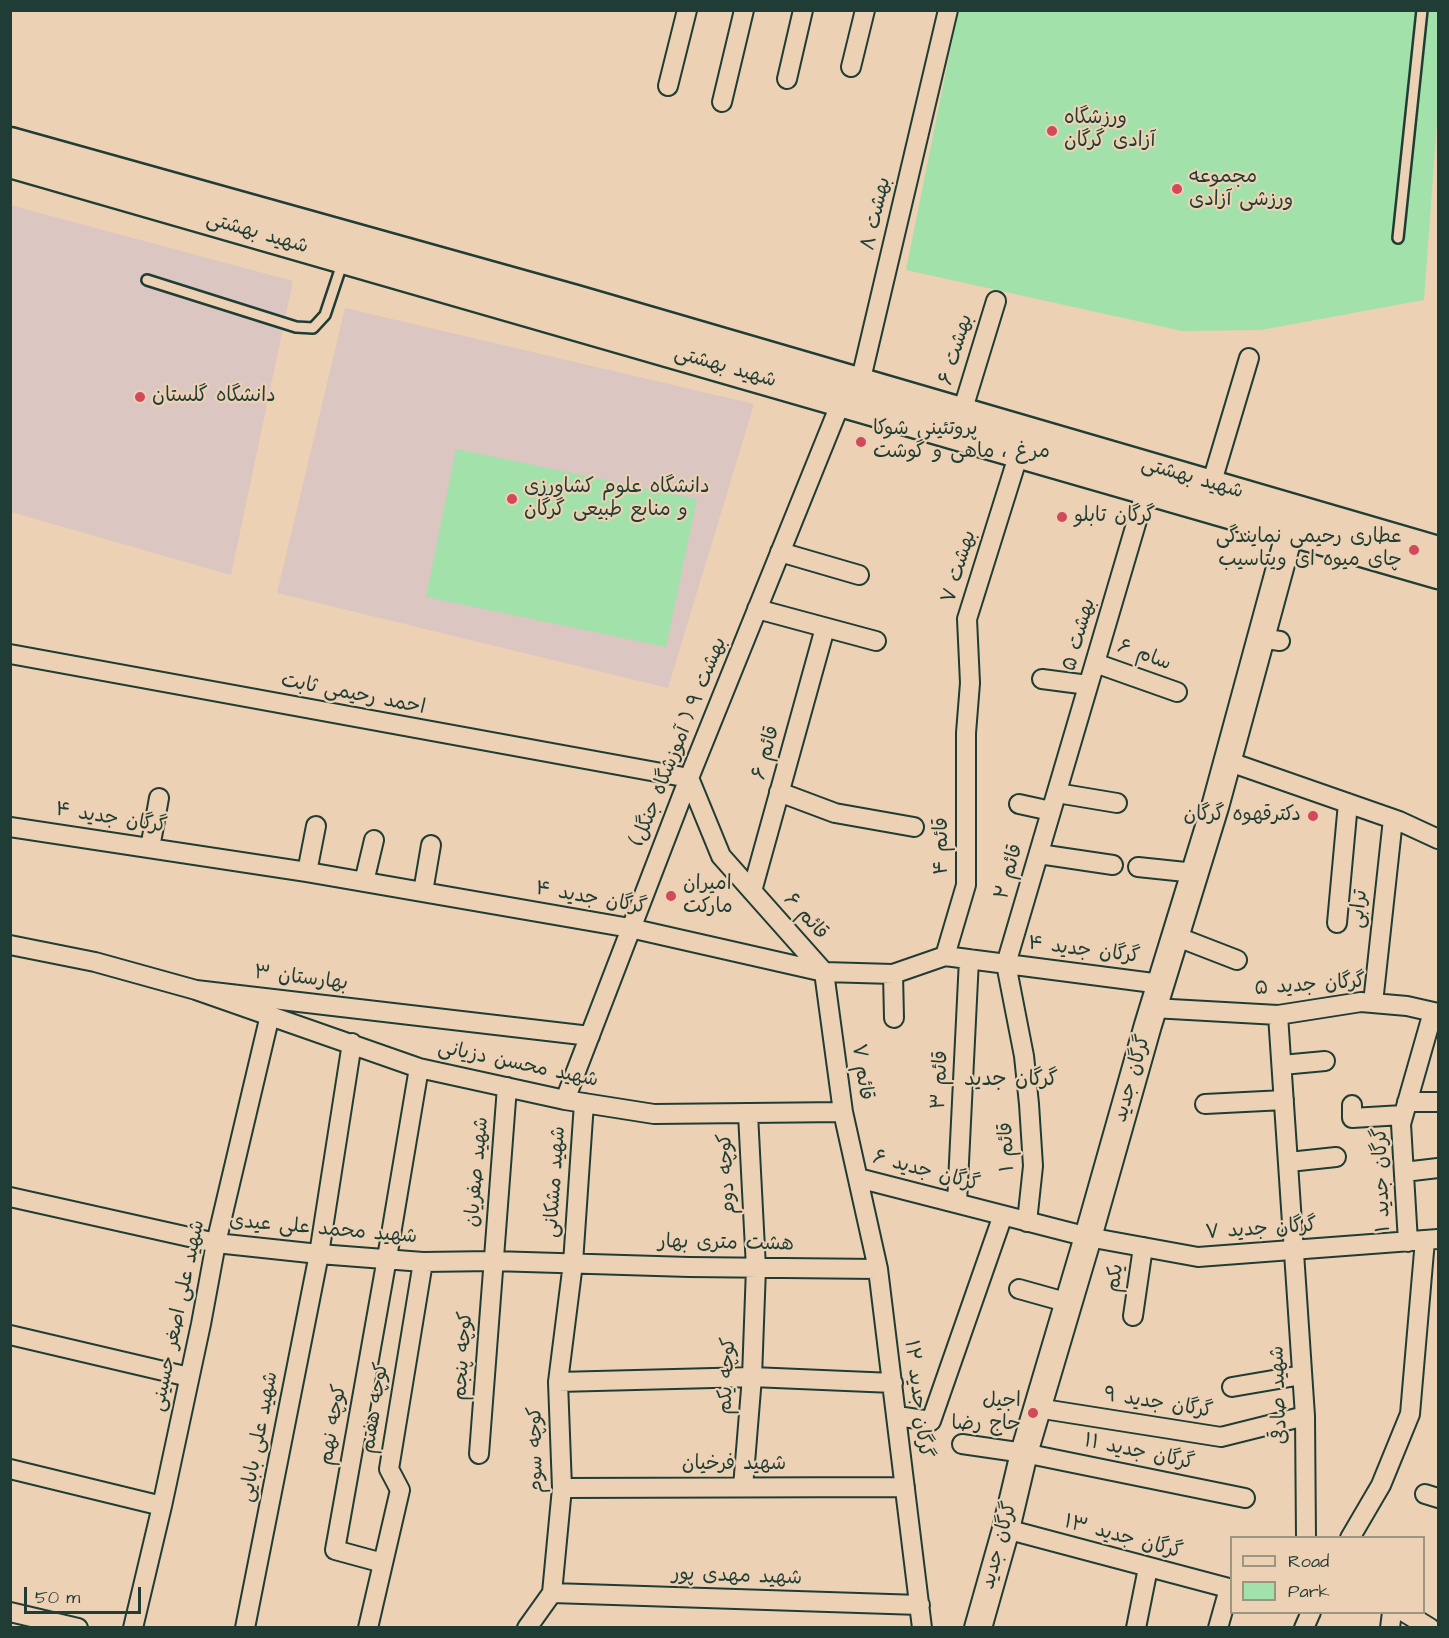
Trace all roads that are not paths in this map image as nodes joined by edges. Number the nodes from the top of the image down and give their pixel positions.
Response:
1 (687, 10) edge
2 (744, 10) edge
3 (803, 10) edge
4 (865, 10) edge
5 (948, 10) edge
6 (1422, 10) edge
7 (851, 67) dead end
8 (787, 79) dead end
9 (668, 86) dead end
10 (722, 102) dead end
11 (10, 142) edge
12 (10, 163) edge
13 (1398, 238) dead end
14 (344, 259) junction
15 (147, 280) dead end
16 (504, 292) junction
17 (996, 301) dead end
18 (1249, 358) dead end
19 (851, 392) junction
20 (962, 412) junction
21 (1019, 453) junction
22 (1211, 485) junction
23 (1146, 490) junction
24 (1290, 531) junction
25 (780, 552) junction
26 (1437, 564) edge
27 (859, 575) dead end
28 (757, 609) junction
29 (825, 628) junction
30 (876, 640) dead end
31 (10, 654) edge
32 (1095, 663) junction
33 (1042, 679) dead end
34 (1088, 685) junction
35 (1177, 692) dead end
36 (966, 733) joint
37 (1227, 761) junction
38 (689, 778) junction
39 (780, 792) junction
40 (159, 798) dead end
41 (1054, 802) junction
42 (1117, 802) dead end
43 (1348, 803) junction
44 (1019, 804) dead end
45 (1396, 820) junction
46 (316, 826) dead end
47 (10, 827) edge
48 (914, 828) dead end
49 (1438, 839) edge
50 (374, 840) dead end
51 (431, 844) dead end
52 (150, 848) junction
53 (1039, 854) junction
54 (1113, 866) dead end
55 (1138, 867) dead end
56 (307, 872) junction
57 (1195, 873) junction
58 (364, 882) junction
59 (752, 891) junction
60 (423, 892) junction
61 (1336, 923) dead end
62 (630, 928) junction
63 (1175, 936) junction
64 (10, 945) edge
65 (945, 956) junction
66 (969, 959) junction
67 (1237, 960) dead end
68 (1006, 964) junction
69 (824, 972) junction
70 (893, 974) junction
71 (196, 990) junction
72 (1157, 996) junction
73 (1373, 1003) junction
74 (1436, 1012) edge
75 (270, 1015) junction
76 (1278, 1015) junction
77 (894, 1018) dead end
78 (590, 1036) junction
79 (352, 1043) junction
80 (1325, 1061) dead end
81 (1282, 1065) junction
82 (419, 1068) junction
83 (507, 1087) junction
84 (565, 1100) junction
85 (1284, 1100) junction
86 (1438, 1102) edge
87 (584, 1103) junction
88 (1205, 1104) dead end
89 (1352, 1105) dead end
90 (1405, 1108) junction
91 (843, 1112) junction
92 (748, 1114) junction
93 (1336, 1157) dead end
94 (1289, 1162) junction
95 (1438, 1168) edge
96 (1404, 1172) junction
97 (858, 1178) junction
98 (10, 1197) edge
99 (957, 1203) junction
100 (1003, 1215) junction
101 (1027, 1222) junction
102 (1088, 1238) junction
103 (1424, 1240) edge
104 (216, 1243) junction
105 (1143, 1247) junction
106 (1295, 1250) junction
107 (319, 1254) junction
108 (387, 1258) junction
109 (493, 1261) junction
110 (423, 1262) junction
111 (573, 1263) junction
112 (756, 1268) junction
113 (878, 1269) junction
114 (1019, 1289) dead end
115 (1430, 1291) edge
116 (1069, 1303) junction
117 (1133, 1317) dead end
118 (10, 1335) edge
119 (1302, 1375) junction
120 (189, 1377) junction
121 (752, 1377) junction
122 (558, 1382) junction
123 (892, 1383) junction
124 (1232, 1387) dead end
125 (1037, 1408) junction
126 (897, 1416) junction
127 (1305, 1416) junction
128 (962, 1444) dead end
129 (1024, 1453) junction
130 (479, 1454) dead end
131 (10, 1468) edge
132 (743, 1487) junction
133 (905, 1487) junction
134 (562, 1488) junction
135 (1245, 1498) dead end
136 (162, 1506) junction
137 (1006, 1530) junction
138 (1306, 1536) edge
139 (1351, 1536) edge
140 (383, 1563) junction
141 (1148, 1568) junction
142 (1230, 1589) edge
143 (552, 1593) junction
144 (920, 1605) junction
145 (10, 1612) edge
146 (1310, 1614) edge
147 (1407, 1614) edge
148 (78, 1628) edge
149 (133, 1628) edge
150 (245, 1628) edge
151 (368, 1628) edge
152 (527, 1628) edge
153 (922, 1628) edge
154 (978, 1628) edge
155 (1136, 1628) edge
156 (1218, 1628) edge
157 (1304, 1628) edge
158 (1430, 1628) edge

1 - 9 street
2 - 10 street
3 - 8 street
4 - 7 street
5 - 19 street, ۸ بهشت
6 - 13 lane
11 - 16 main road, شهید بهشتی
12 - 14 main road, شهید بهشتی
14 - 15 lane
14 - 16 main road, شهید بهشتی
16 - 19 main road, شهید بهشتی
17 - 20 street, ۶ بهشت
18 - 22 street
19 - 20 main road, شهید بهشتی
19 - 21 main road, شهید بهشتی
19 - 25 street, بهشت ۹ ( آموزشگاه جنگل)
20 - 22 main road, شهید بهشتی
21 - 23 main road, شهید بهشتی
21 - 36 street, بهشت ۷
22 - 26 main road, شهید بهشتی
23 - 24 main road, شهید بهشتی
23 - 32 street, بهشت ۵
24 - 26 main road, شهید بهشتی
24 - 37 main road, گرگان جدید
25 - 27 street
25 - 28 street, بهشت ۹ ( آموزشگاه جنگل)
28 - 29 street
28 - 38 street, بهشت ۹ ( آموزشگاه جنگل)
29 - 30 street
29 - 39 street, قائم ۶
31 - 38 street, احمد رحیمی ثابت
32 - 34 street, بهشت ۵
32 - 35 street, ۶ سام
33 - 34 street
34 - 41 street, بهشت ۵
36 - 65 street, قائم ۴
37 - 43 street
37 - 57 main road, گرگان جدید
38 - 59 street
38 - 62 street, بهشت ۹ ( آموزشگاه جنگل)
39 - 48 street
39 - 59 street, قائم ۶
40 - 52 street
41 - 42 street
41 - 44 street
41 - 53 street, ۲ قائم
43 - 45 street
43 - 61 street
45 - 49 street
45 - 73 street, ترابی
46 - 56 street
47 - 52 street, گرگان جدید ۴
50 - 58 street
51 - 60 street
52 - 56 street, گرگان جدید ۴
53 - 54 street
53 - 68 street, ۲ قائم
55 - 57 street
56 - 58 street, گرگان جدید ۴
57 - 63 main road, گرگان جدید
58 - 60 street, گرگان جدید ۴
59 - 69 street, ۶ قائم
60 - 62 street, گرگان جدید ۴
62 - 69 street, گرگان جدید ۴
62 - 78 street, بهشت ۹ ( آموزشگاه جنگل)
63 - 67 street
63 - 72 main road, گرگان جدید
64 - 71 street, بهارستان ۳
65 - 66 street, گرگان جدید ۴
65 - 70 street, گرگان جدید ۴
66 - 68 street, گرگان جدید ۴
66 - 99 street, ۳ قائم
68 - 72 street, گرگان جدید ۴
68 - 101 street, ۱ قائم
69 - 70 street, گرگان جدید ۴
69 - 91 street, ۷ قائم
70 - 77 street
71 - 75 street, شهید محسن دزیانی
71 - 78 street, بهارستان ۳
72 - 76 street, گرگان جدید ۵
72 - 102 main road, گرگان جدید
73 - 74 street, گرگان جدید ۵
73 - 76 street, گرگان جدید ۵
74 - 90 street, گرگان جدید ۱
75 - 79 street, شهید محسن دزیانی
75 - 104 street, شهید علی اصغر حسینی
76 - 81 street, شهید صادقی
78 - 84 street, بهشت ۹ ( آموزشگاه جنگل)
79 - 82 street, شهید محسن دزیانی
79 - 107 street, شهید علی بابایی
80 - 81 street
81 - 85 street, شهید صادقی
82 - 83 street, شهید محسن دزیانی
82 - 108 street
83 - 84 street, شهید محسن دزیانی
83 - 109 street, شهید صفریان
84 - 87 street, شهید محسن دزیانی
85 - 88 street
85 - 94 street, شهید صادقی
86 - 90 street
87 - 92 street, شهید محسن دزیانی
87 - 111 street, شهید مشکانی
89 - 90 street
90 - 96 street, گرگان جدید ۱
91 - 92 street, شهید محسن دزیانی
91 - 97 street, ۷ قائم
92 - 112 street, کوچه دوم
93 - 94 street
94 - 106 street, شهید صادقی
95 - 96 street
96 - 103 street, گرگان جدید ۱
97 - 99 street, گرگان جدید ۶
97 - 113 street, گرگان جدید ۱۲
98 - 104 street, شهید محمد علی عیدی
99 - 100 street, گرگان جدید ۶
100 - 101 street, گرگان جدید ۶
100 - 126 street
101 - 102 street, گرگان جدید ۶
102 - 105 street, گرگان جدید ۷
102 - 116 main road, گرگان جدید
103 - 106 street, گرگان جدید ۷
103 - 115 street, گرگان جدید ۱
104 - 107 street, شهید محمد علی عیدی
104 - 120 street, شهید علی اصغر حسینی
105 - 106 street, گرگان جدید ۷
105 - 117 street, یکم
106 - 119 street, شهید صادقی
107 - 108 street, شهید محمد علی عیدی
107 - 150 street, شهید علی بابایی
108 - 110 street, شهید محمد علی عیدی
108 - 140 street, کوچه نهم
109 - 110 street, شهید محمد علی عیدی
109 - 111 street, شهید محمد علی عیدی
109 - 130 street, کوچه پنجم
110 - 140 street, کوچه هفتم
111 - 112 street, هشت متری بهار
111 - 122 street, کوچه سوم
112 - 113 street, هشت متری بهار
112 - 121 street, کوچه یکم
113 - 123 street, گرگان جدید ۱۲
114 - 116 street
115 - 139 street, گرگان جدید ۱
116 - 125 main road, گرگان جدید
118 - 120 street
119 - 124 street
119 - 127 street, شهید صادقی
120 - 136 street, شهید علی اصغر حسینی
121 - 122 street
121 - 123 street
121 - 132 street, کوچه یکم
122 - 134 street, کوچه سوم
123 - 126 street, گرگان جدید ۱۲
125 - 127 street, گرگان جدید ۹
125 - 129 main road, گرگان جدید
126 - 133 street, گرگان جدید ۱۲
127 - 138 street, شهید صادقی
128 - 129 street, گرگان جدید ۱۱
129 - 135 street, گرگان جدید ۱۱
129 - 137 main road, گرگان جدید
131 - 136 street
132 - 133 street, شهید فرخیان
132 - 134 street, شهید فرخیان
133 - 144 street, گرگان جدید ۱۲
134 - 143 street, کوچه سوم
136 - 149 street, شهید علی اصغر حسینی
137 - 141 street, گرگان جدید ۱۳
137 - 154 main road, گرگان جدید
140 - 151 street, کوچه هفتم
141 - 142 street, گرگان جدید ۱۳
141 - 155 street
142 - 156 street
143 - 144 street, شهید مهدی پور
143 - 152 street
144 - 153 street, گرگان جدید ۱۲
145 - 148 street
146 - 157 street
147 - 158 street

